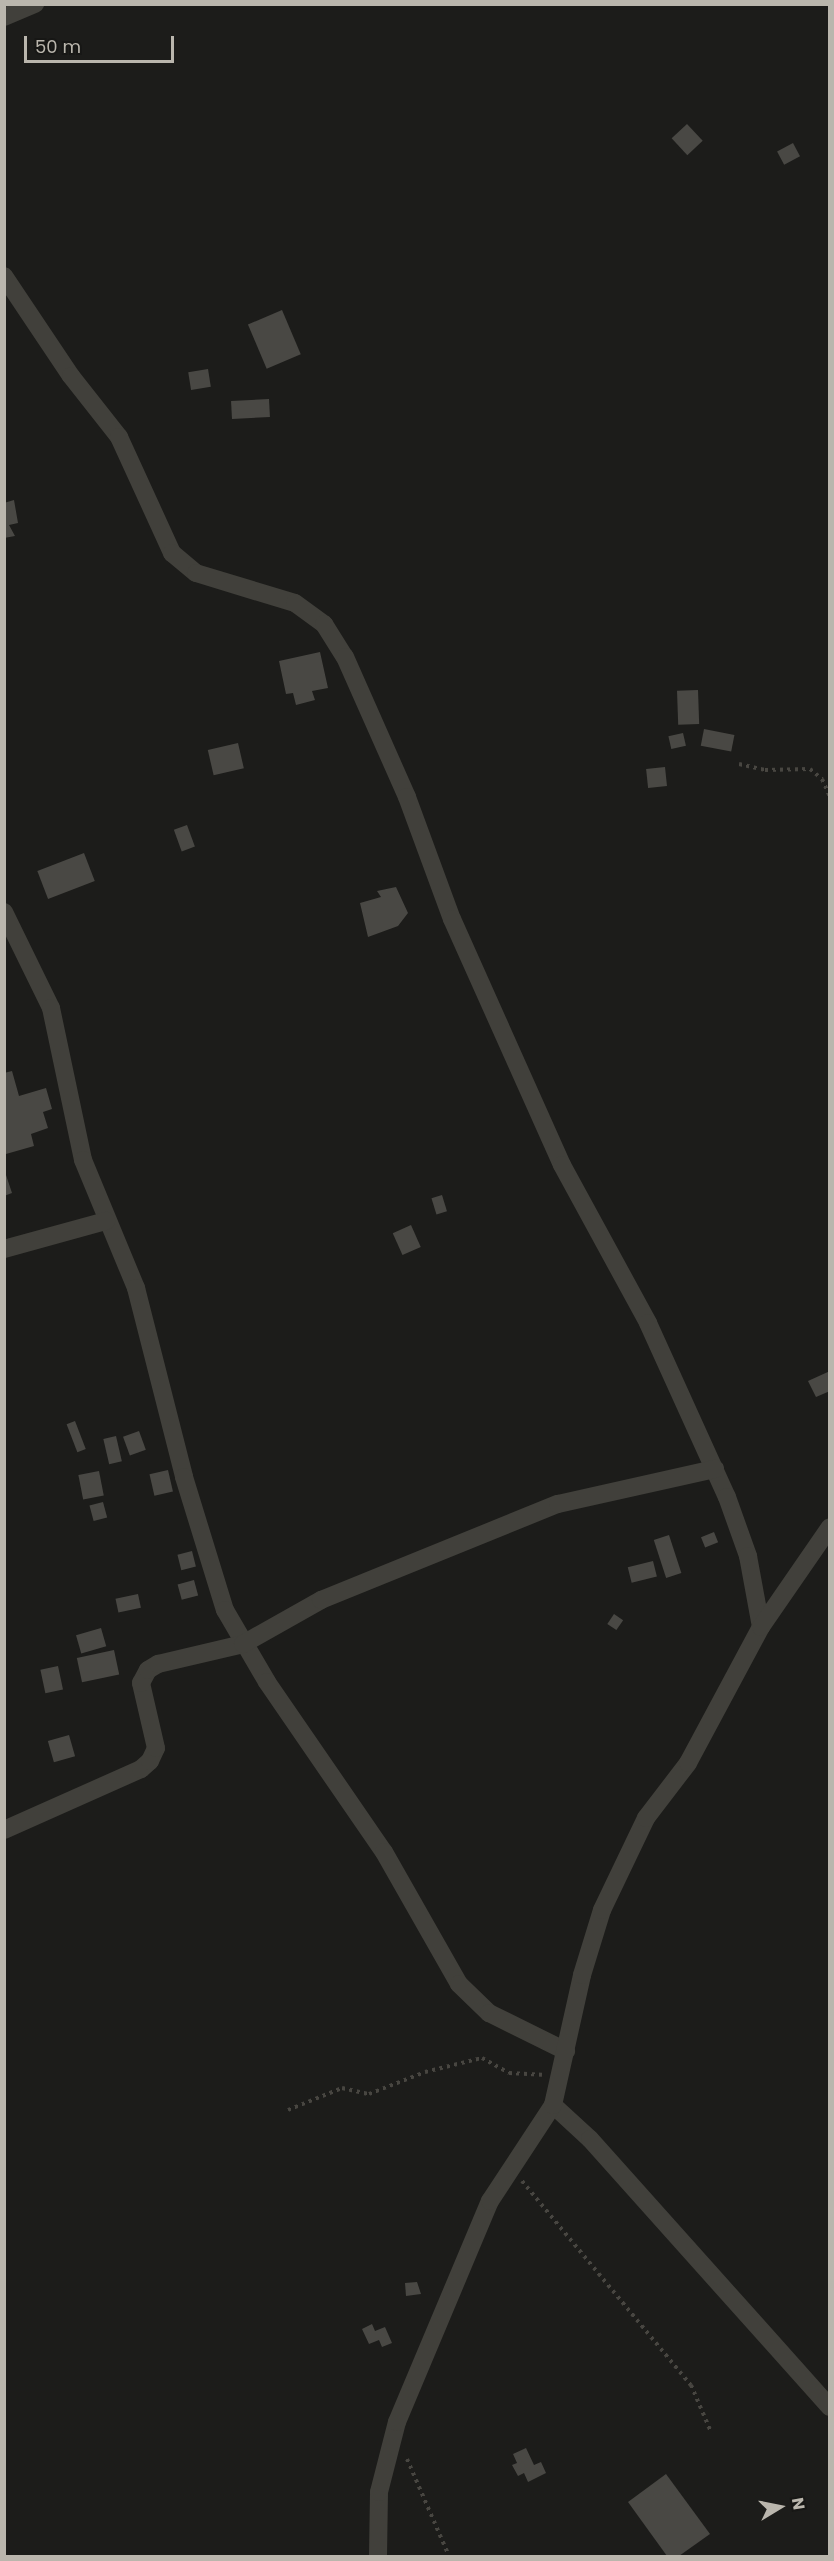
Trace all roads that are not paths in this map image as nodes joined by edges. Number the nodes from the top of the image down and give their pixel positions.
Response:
1 (35, 4) edge
2 (4, 17) edge
3 (4, 276) edge
4 (4, 912) edge
5 (106, 1221) junction
6 (4, 1249) edge
7 (715, 1469) junction
8 (830, 1527) edge
9 (760, 1627) junction
10 (243, 1644) junction
11 (4, 1830) edge
12 (566, 2051) junction
13 (554, 2105) junction
14 (830, 2407) edge
15 (378, 2556) edge

1 - 2 street
3 - 7 street
4 - 5 street
5 - 6 street
5 - 10 street
7 - 9 street
7 - 10 street
8 - 9 street
9 - 12 street
10 - 11 street
10 - 12 street
12 - 13 street
13 - 14 street
13 - 15 street

